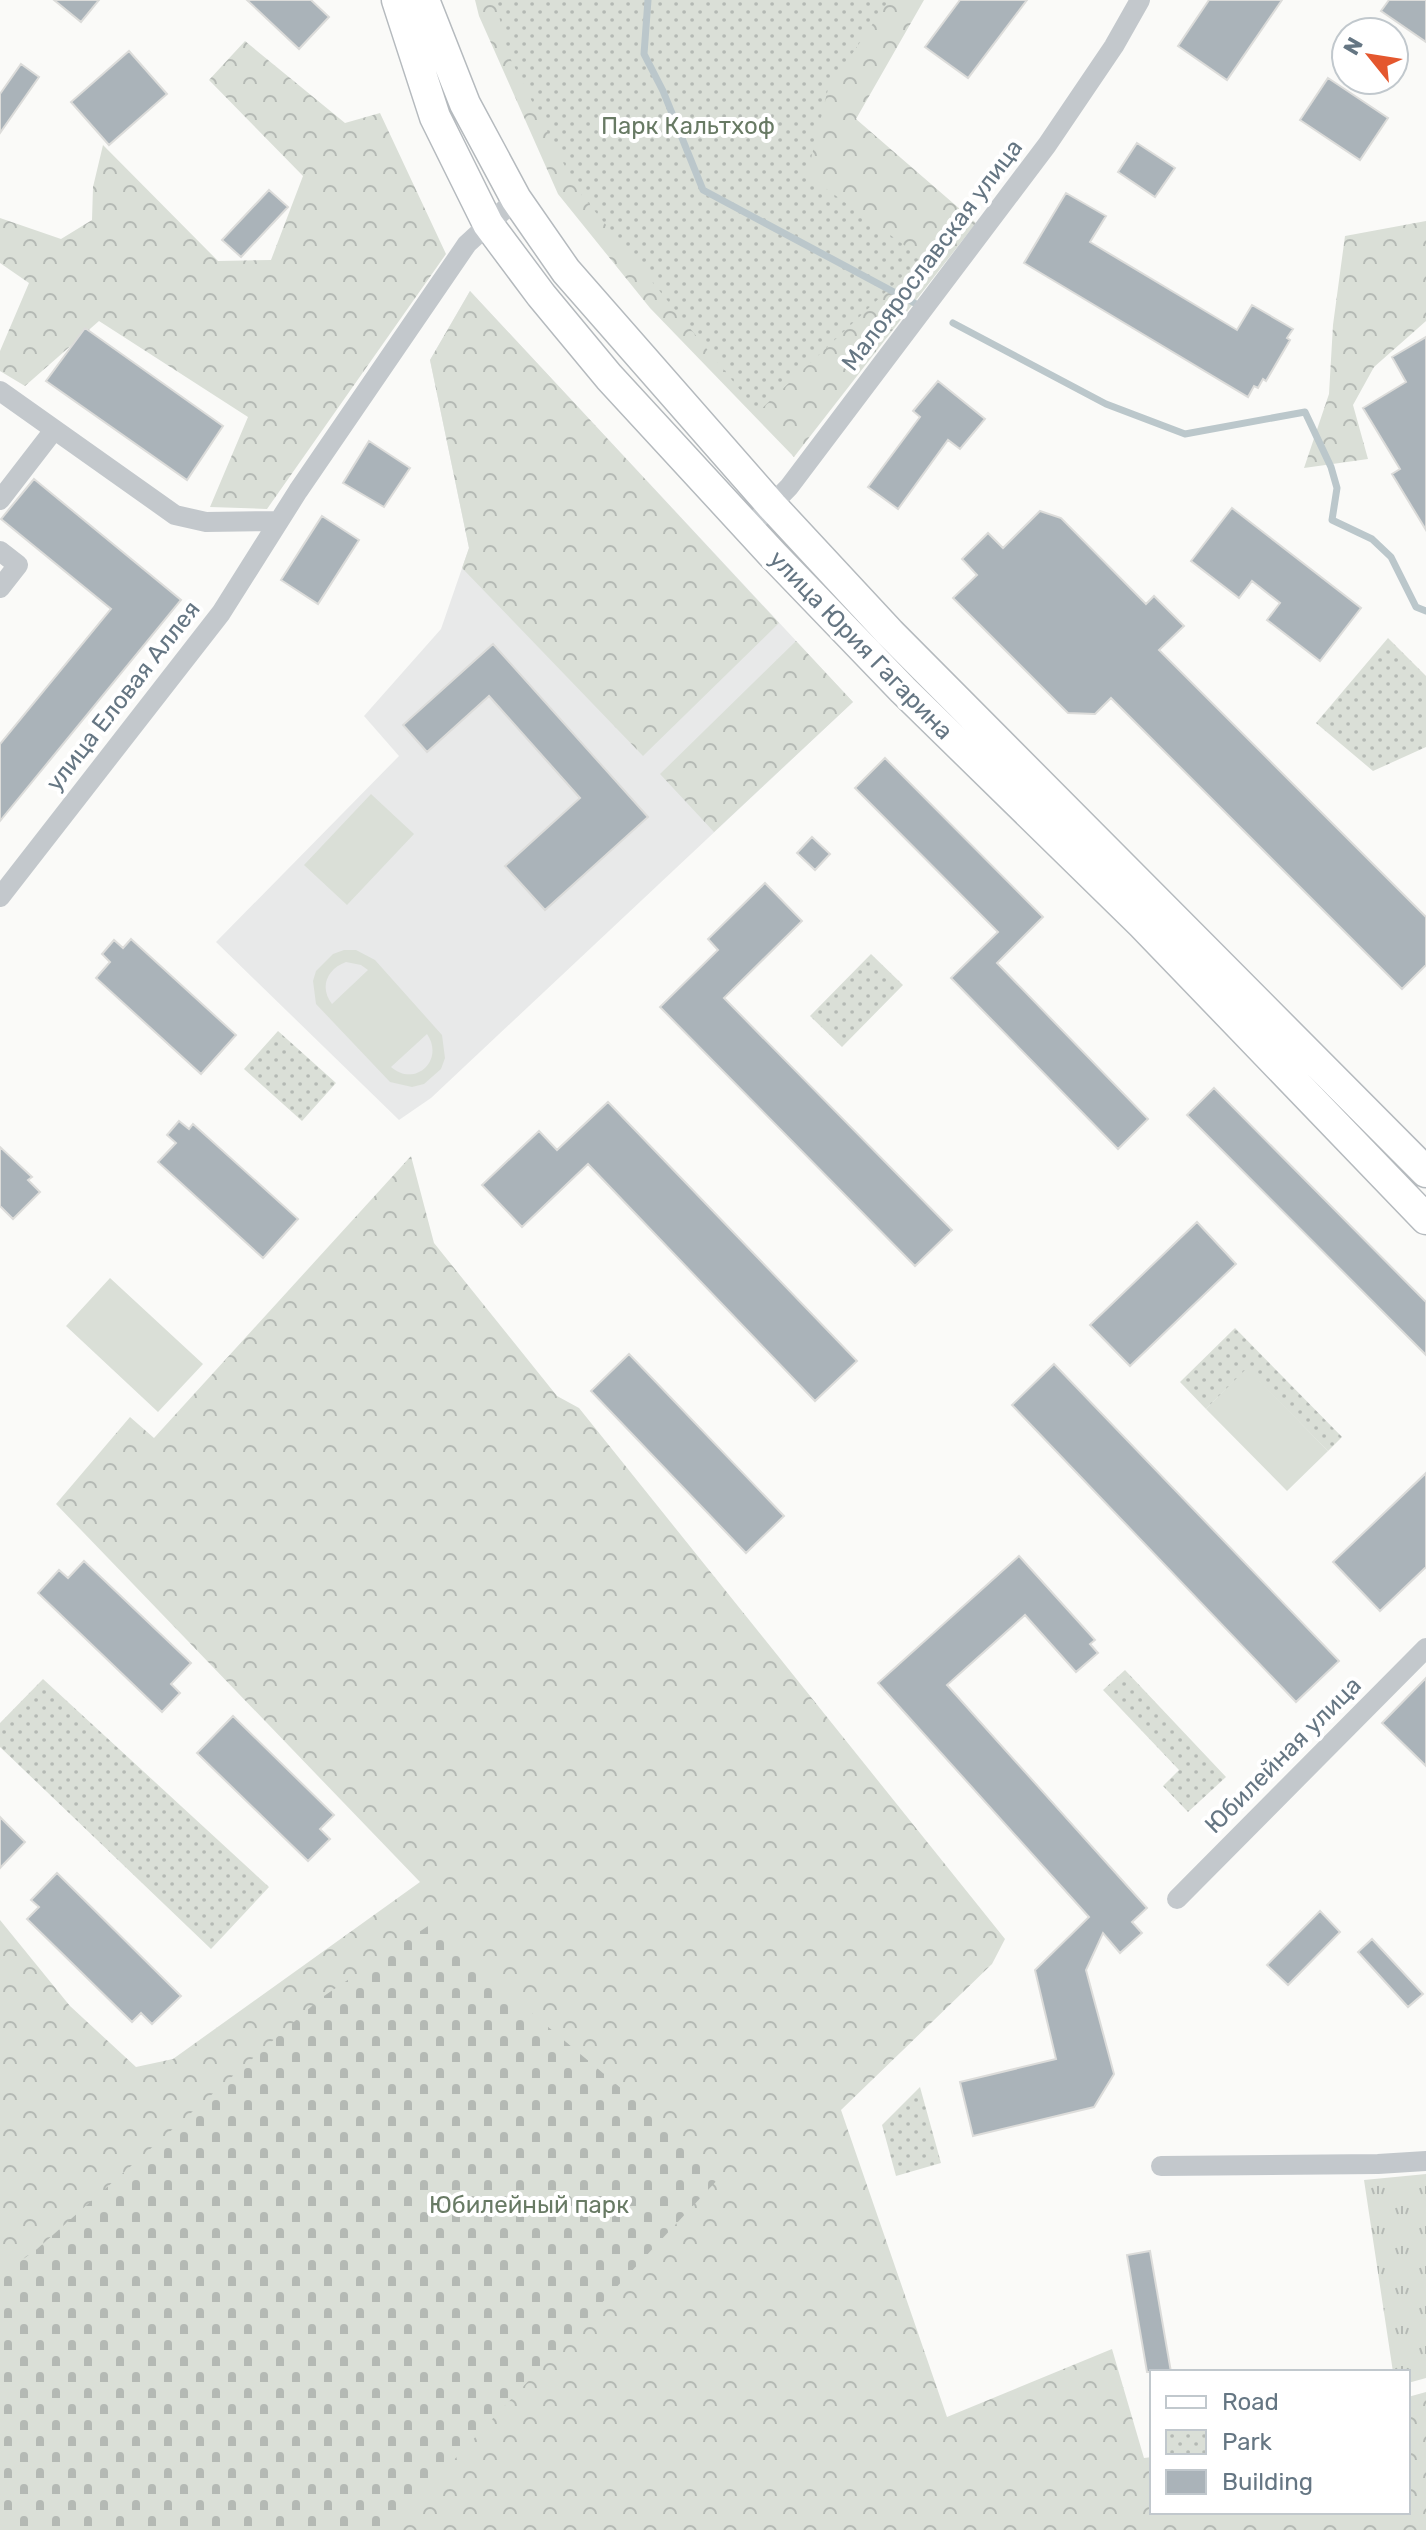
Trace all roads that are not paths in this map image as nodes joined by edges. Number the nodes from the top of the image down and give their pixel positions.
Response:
1 (397, 0) edge
2 (424, 0) edge
3 (1140, 0) edge
4 (516, 199) junction
5 (488, 224) junction
6 (0, 391) edge
7 (54, 430) junction
8 (0, 500) edge
9 (772, 506) junction
10 (278, 521) junction
11 (749, 528) junction
12 (0, 551) edge
13 (0, 588) edge
14 (0, 897) edge
15 (1426, 1172) edge
16 (1426, 1219) edge
17 (1426, 1648) edge
18 (1177, 1899) dead end
19 (1426, 2161) edge
20 (1161, 2166) dead end

1 - 5 main road, улица Юрия Гагарина
2 - 4 main road, улица Юрия Гагарина
3 - 9 street, Малоярославская улица
4 - 5 street, улица Еловая Аллея
4 - 9 main road, улица Юрия Гагарина
5 - 10 street, улица Еловая Аллея
5 - 11 main road, улица Юрия Гагарина
6 - 7 street
7 - 8 street
7 - 10 street
9 - 11 street, Малоярославская улица
9 - 15 main road, улица Юрия Гагарина
10 - 14 street, улица Еловая Аллея
11 - 16 main road, улица Юрия Гагарина
12 - 13 street
17 - 18 street, Юбилейная улица
19 - 20 street

